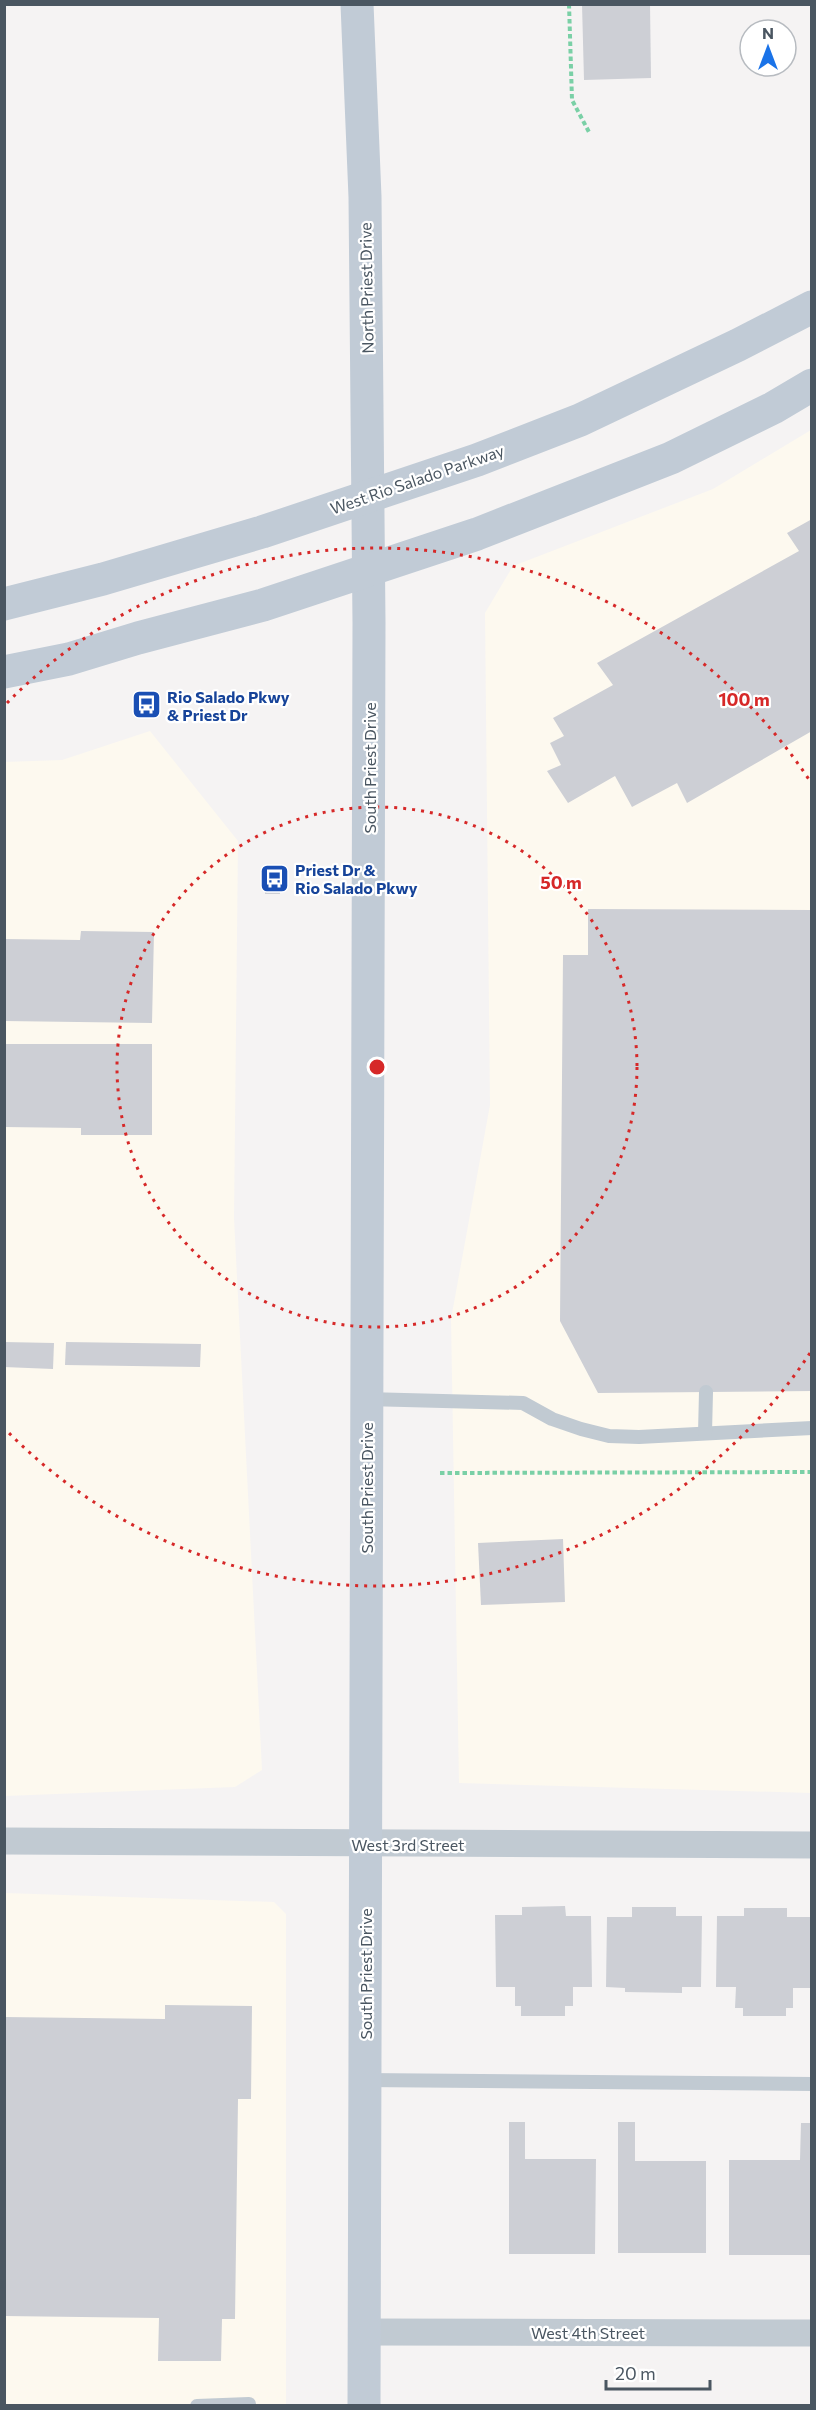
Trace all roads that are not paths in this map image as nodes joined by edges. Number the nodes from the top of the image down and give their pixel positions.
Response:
1 (357, 4) edge
2 (812, 307) edge
3 (812, 385) edge
4 (369, 495) junction
5 (368, 571) junction
6 (4, 604) edge
7 (4, 672) edge
8 (706, 1392) dead end
9 (366, 1399) junction
10 (812, 1428) edge
11 (705, 1433) junction
12 (4, 1841) edge
13 (365, 1844) junction
14 (812, 1845) edge
15 (364, 2080) junction
16 (812, 2084) edge
17 (364, 2332) junction
18 (812, 2333) edge
19 (249, 2404) dead end
20 (197, 2406) edge
21 (364, 2406) edge

1 - 4 main road, North Priest Drive
2 - 4 main road, West Rio Salado Parkway
3 - 5 main road
4 - 5 main road, North Priest Drive
4 - 6 main road, West Rio Salado Parkway
5 - 7 main road
5 - 9 main road, South Priest Drive
8 - 11 lane
9 - 11 lane
9 - 13 main road, South Priest Drive
10 - 11 lane
12 - 13 street, West 3rd Street
13 - 14 street, West 3rd Street
13 - 15 main road, South Priest Drive
15 - 16 lane
15 - 17 main road, South Priest Drive
17 - 18 street, West 4th Street
17 - 21 main road, South Priest Drive
19 - 20 lane

